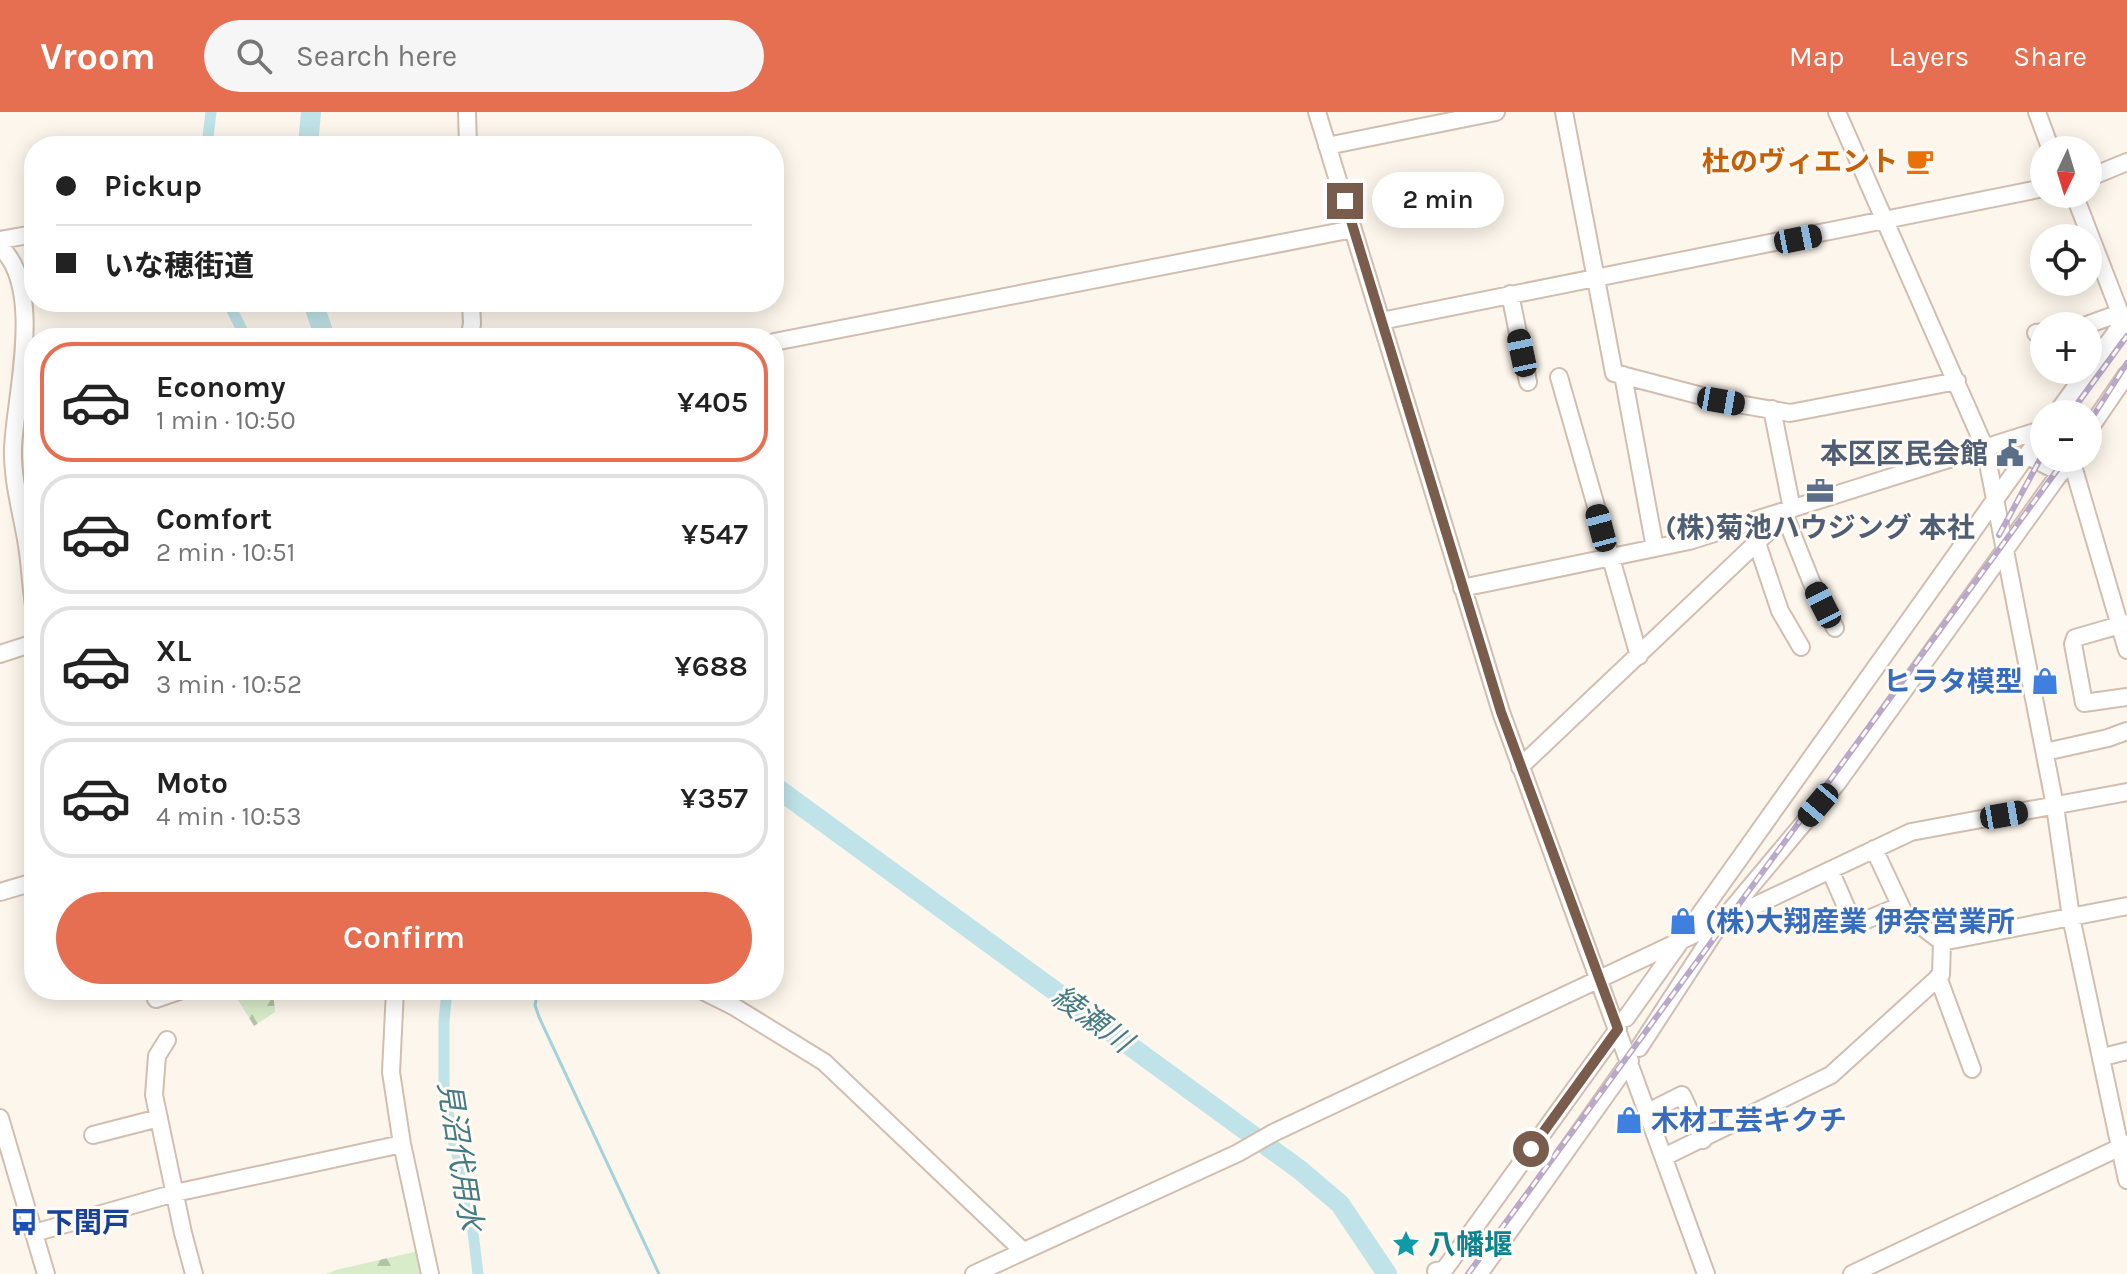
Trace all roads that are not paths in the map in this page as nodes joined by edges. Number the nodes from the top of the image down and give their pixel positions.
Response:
1 (467, 112) edge
2 (1317, 112) edge
3 (1496, 112) edge
4 (1564, 112) edge
5 (1837, 112) edge
6 (2037, 112) edge
7 (468, 136) edge
8 (2046, 136) edge
9 (1327, 146) junction
10 (2127, 162) edge
11 (2102, 172) edge
12 (2030, 191) edge
13 (2080, 208) edge
14 (1885, 222) junction
15 (1353, 229) junction
16 (24, 236) edge
17 (0, 240) edge
18 (0, 247) edge
19 (1596, 277) junction
20 (1510, 294) junction
21 (1381, 321) junction
22 (2124, 321) edge
23 (2102, 324) edge
24 (784, 340) edge
25 (2127, 374) edge
26 (1623, 375) junction
27 (1559, 377) dead end
28 (1957, 381) junction
29 (1528, 382) dead end
30 (2127, 399) edge
31 (2066, 400) edge
32 (2102, 403) edge
33 (1772, 409) junction
34 (2102, 409) edge
35 (2030, 434) edge
36 (1985, 448) junction
37 (2030, 453) edge
38 (2028, 456) joint
39 (2062, 472) edge
40 (2071, 472) edge
41 (1997, 498) junction
42 (24, 510) edge
43 (1789, 513) junction
44 (1757, 543) junction
45 (1655, 548) junction
46 (2006, 551) junction
47 (1609, 559) junction
48 (1462, 588) junction
49 (2124, 624) edge
50 (1835, 628) dead end
51 (24, 646) edge
52 (1801, 647) dead end
53 (2127, 650) edge
54 (0, 654) edge
55 (1639, 656) junction
56 (2127, 697) edge
57 (2127, 731) edge
58 (2045, 752) junction
59 (1520, 767) junction
60 (2127, 792) edge
61 (2055, 806) junction
62 (1874, 849) junction
63 (1830, 870) junction
64 (24, 885) edge
65 (0, 892) edge
66 (1900, 906) junction
67 (2127, 906) edge
68 (2071, 917) junction
69 (1721, 922) junction
70 (1681, 941) junction
71 (1942, 942) junction
72 (1938, 977) junction
73 (1600, 979) junction
74 (395, 1000) edge
75 (721, 1000) edge
76 (1622, 1023) junction
77 (167, 1040) dead end
78 (2127, 1051) edge
79 (1634, 1055) junction
80 (2103, 1057) junction
81 (1972, 1069) dead end
82 (1648, 1112) junction
83 (0, 1118) edge
84 (159, 1118) junction
85 (93, 1135) dead end
86 (1703, 1140) junction
87 (402, 1144) junction
88 (2123, 1146) edge
89 (1664, 1157) junction
90 (2127, 1180) edge
91 (175, 1193) junction
92 (34, 1233) junction
93 (1023, 1251) junction
94 (1436, 1271) dead end
95 (46, 1274) edge
96 (194, 1274) edge
97 (430, 1274) edge
98 (974, 1274) edge
99 (1479, 1274) edge
100 (1706, 1274) edge
101 (1852, 1274) edge

1 - 7 street
2 - 9 street
3 - 9 street
4 - 19 street
5 - 14 street
6 - 8 street
9 - 15 street
10 - 11 street
12 - 14 street
13 - 22 street
14 - 19 street
14 - 28 street
15 - 21 street
15 - 24 street
16 - 17 street
18 - 42 street
19 - 20 street
19 - 26 street
20 - 21 street
20 - 29 street
21 - 48 street
22 - 23 street
22 - 31 street
25 - 32 street
26 - 33 street
26 - 45 street
27 - 47 street
28 - 33 street
28 - 36 street
30 - 34 street
33 - 43 street
35 - 36 street
36 - 41 street
36 - 43 street
37 - 38 street
38 - 41 street
39 - 46 street
40 - 49 street
41 - 46 street
41 - 70 street
43 - 44 street
43 - 45 street
43 - 50 street
44 - 52 street
44 - 55 street
45 - 47 street
46 - 58 street
46 - 69 street
47 - 48 street
47 - 55 street
48 - 59 street
49 - 53 street
49 - 56 street
51 - 54 street
55 - 59 street
57 - 58 street
58 - 61 street
59 - 73 street
60 - 61 street
61 - 62 street
61 - 68 street
62 - 63 street
62 - 66 street
63 - 66 street
63 - 69 street
64 - 65 street
66 - 71 street
67 - 68 street
68 - 71 street
68 - 80 street
69 - 70 street
69 - 79 street
70 - 73 street
70 - 76 street
71 - 72 street
72 - 81 street
72 - 86 street
73 - 76 street
73 - 93 street
74 - 87 street
75 - 93 street
76 - 79 street
76 - 94 street
77 - 84 street
78 - 80 street
79 - 82 street
79 - 99 street
80 - 88 street
82 - 86 street
82 - 89 street
83 - 92 street
84 - 85 street
84 - 91 street
86 - 89 street
87 - 91 street
87 - 97 street
88 - 90 street
88 - 101 street
89 - 100 street
91 - 92 street
91 - 96 street
92 - 95 street
93 - 98 street

